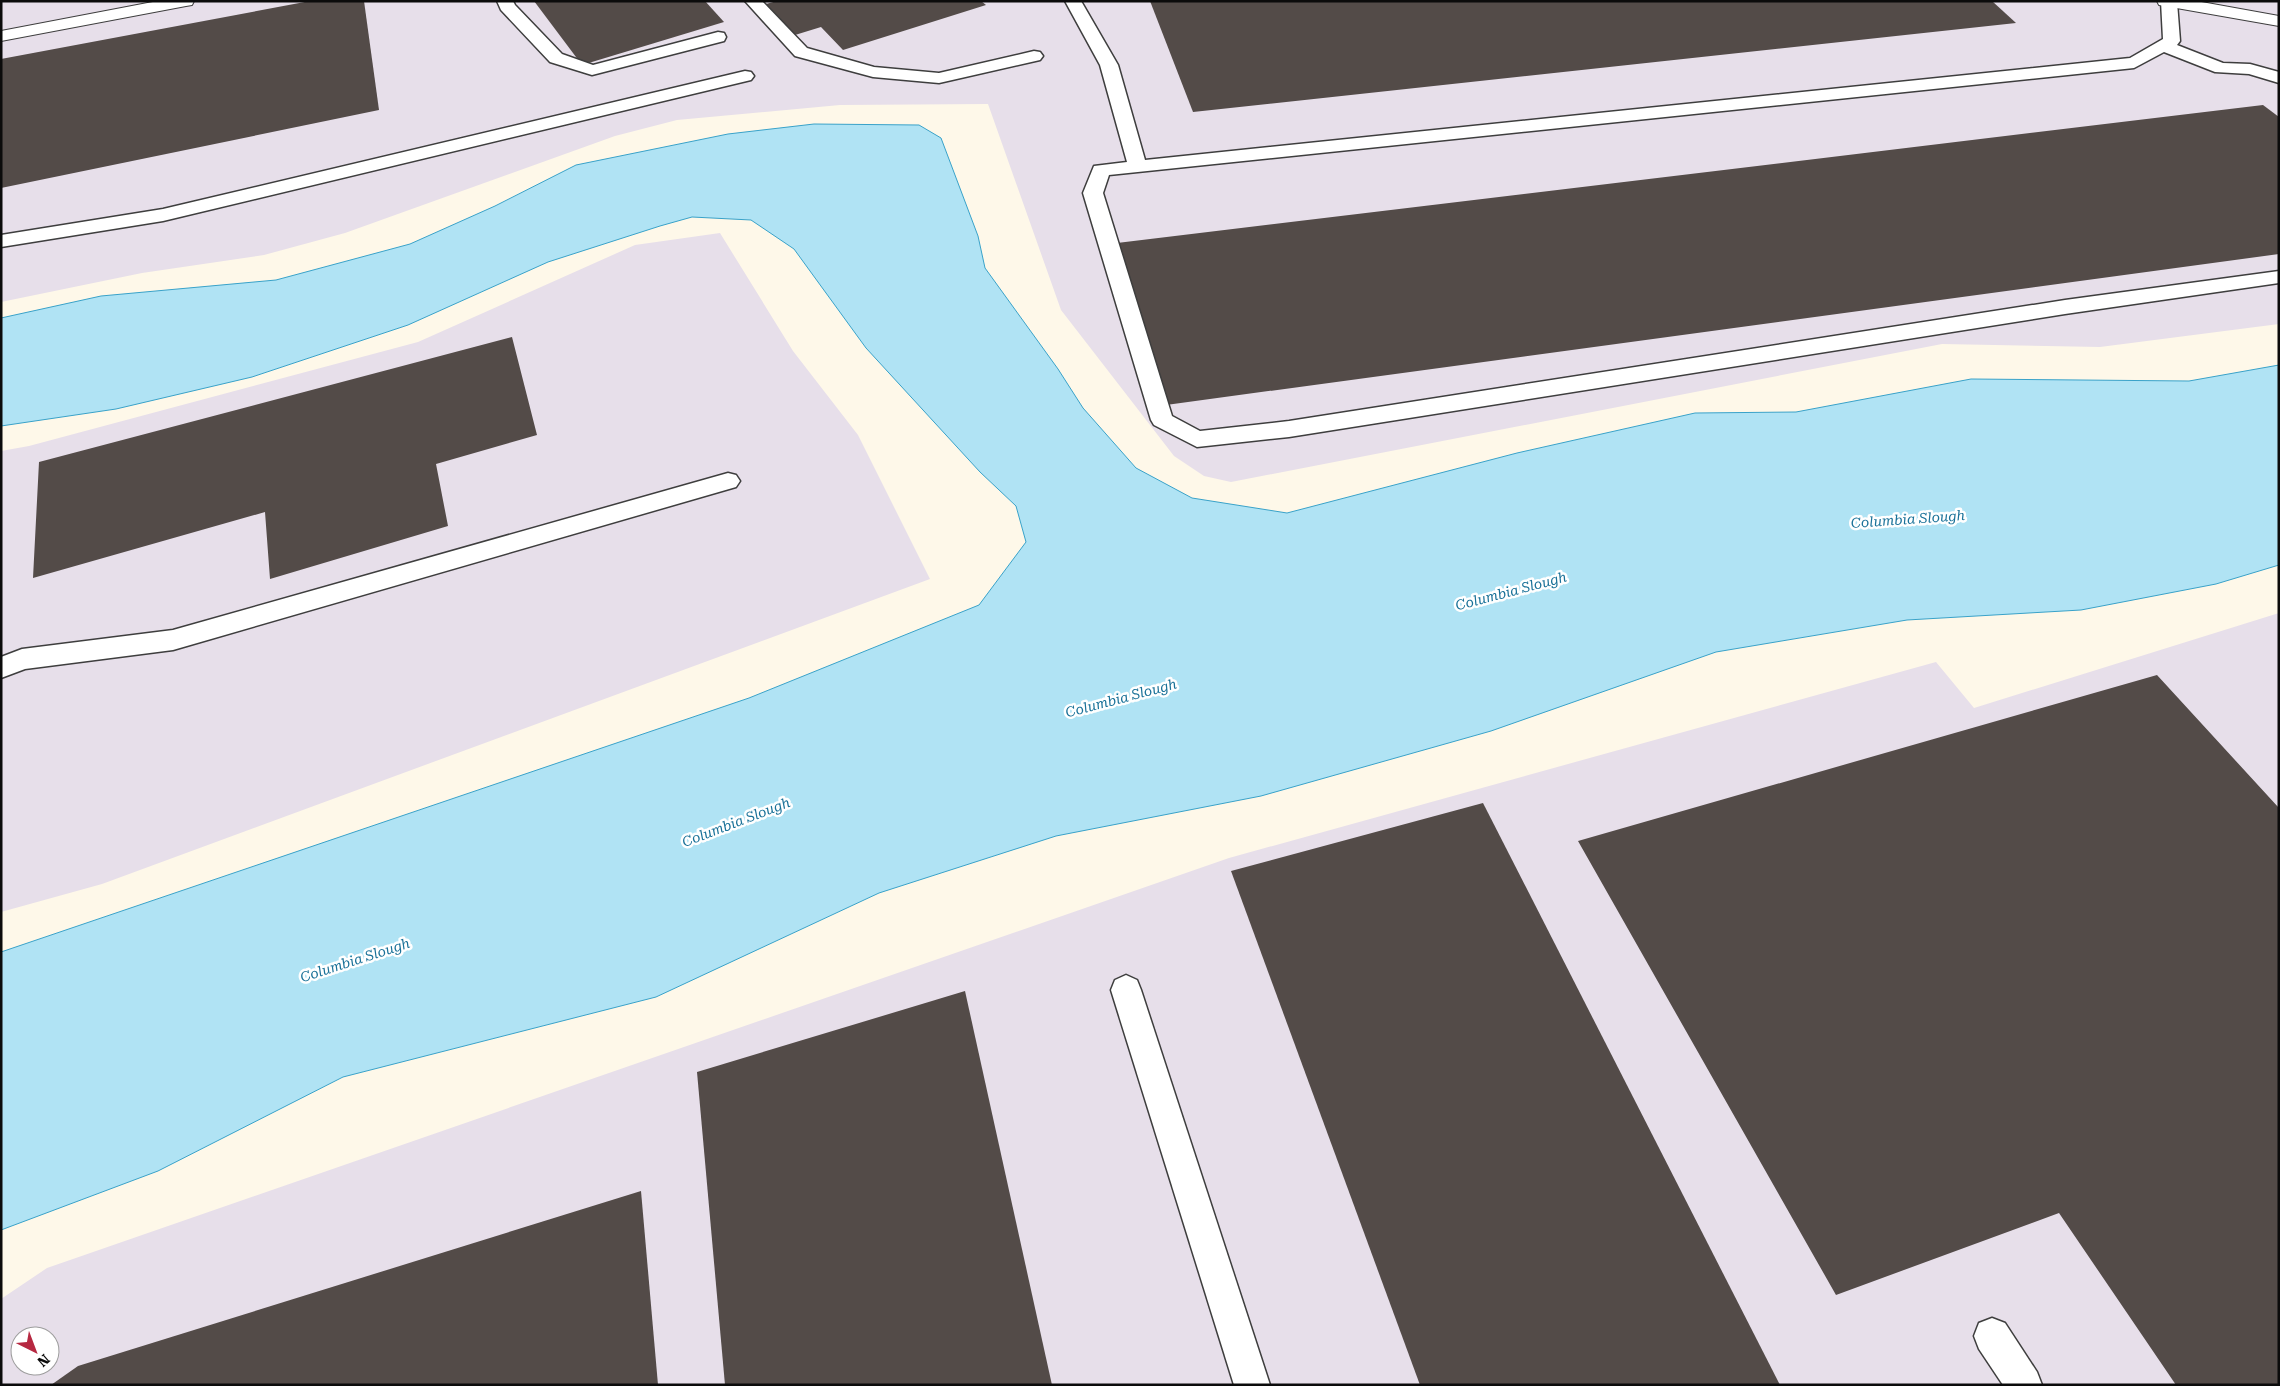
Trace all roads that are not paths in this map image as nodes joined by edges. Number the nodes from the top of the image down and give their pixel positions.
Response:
1 (186, 1) edge
2 (505, 1) edge
3 (753, 1) edge
4 (1073, 1) edge
5 (2167, 2) edge
6 (2279, 21) edge
7 (1, 36) edge
8 (718, 38) dead end
9 (2163, 46) junction
10 (1034, 56) dead end
11 (745, 76) dead end
12 (2279, 78) edge
13 (1138, 166) junction
14 (1, 241) edge
15 (2279, 277) edge
16 (728, 481) dead end
17 (1, 668) edge
18 (1126, 990) dead end
19 (1992, 1336) dead end
20 (1252, 1385) edge
21 (2024, 1385) edge

1 - 7 street
2 - 8 lane
3 - 10 lane
4 - 13 lane
5 - 6 street
5 - 9 lane
9 - 12 lane
9 - 13 lane
11 - 14 lane
13 - 15 lane
16 - 17 lane
18 - 20 lane
19 - 21 lane

